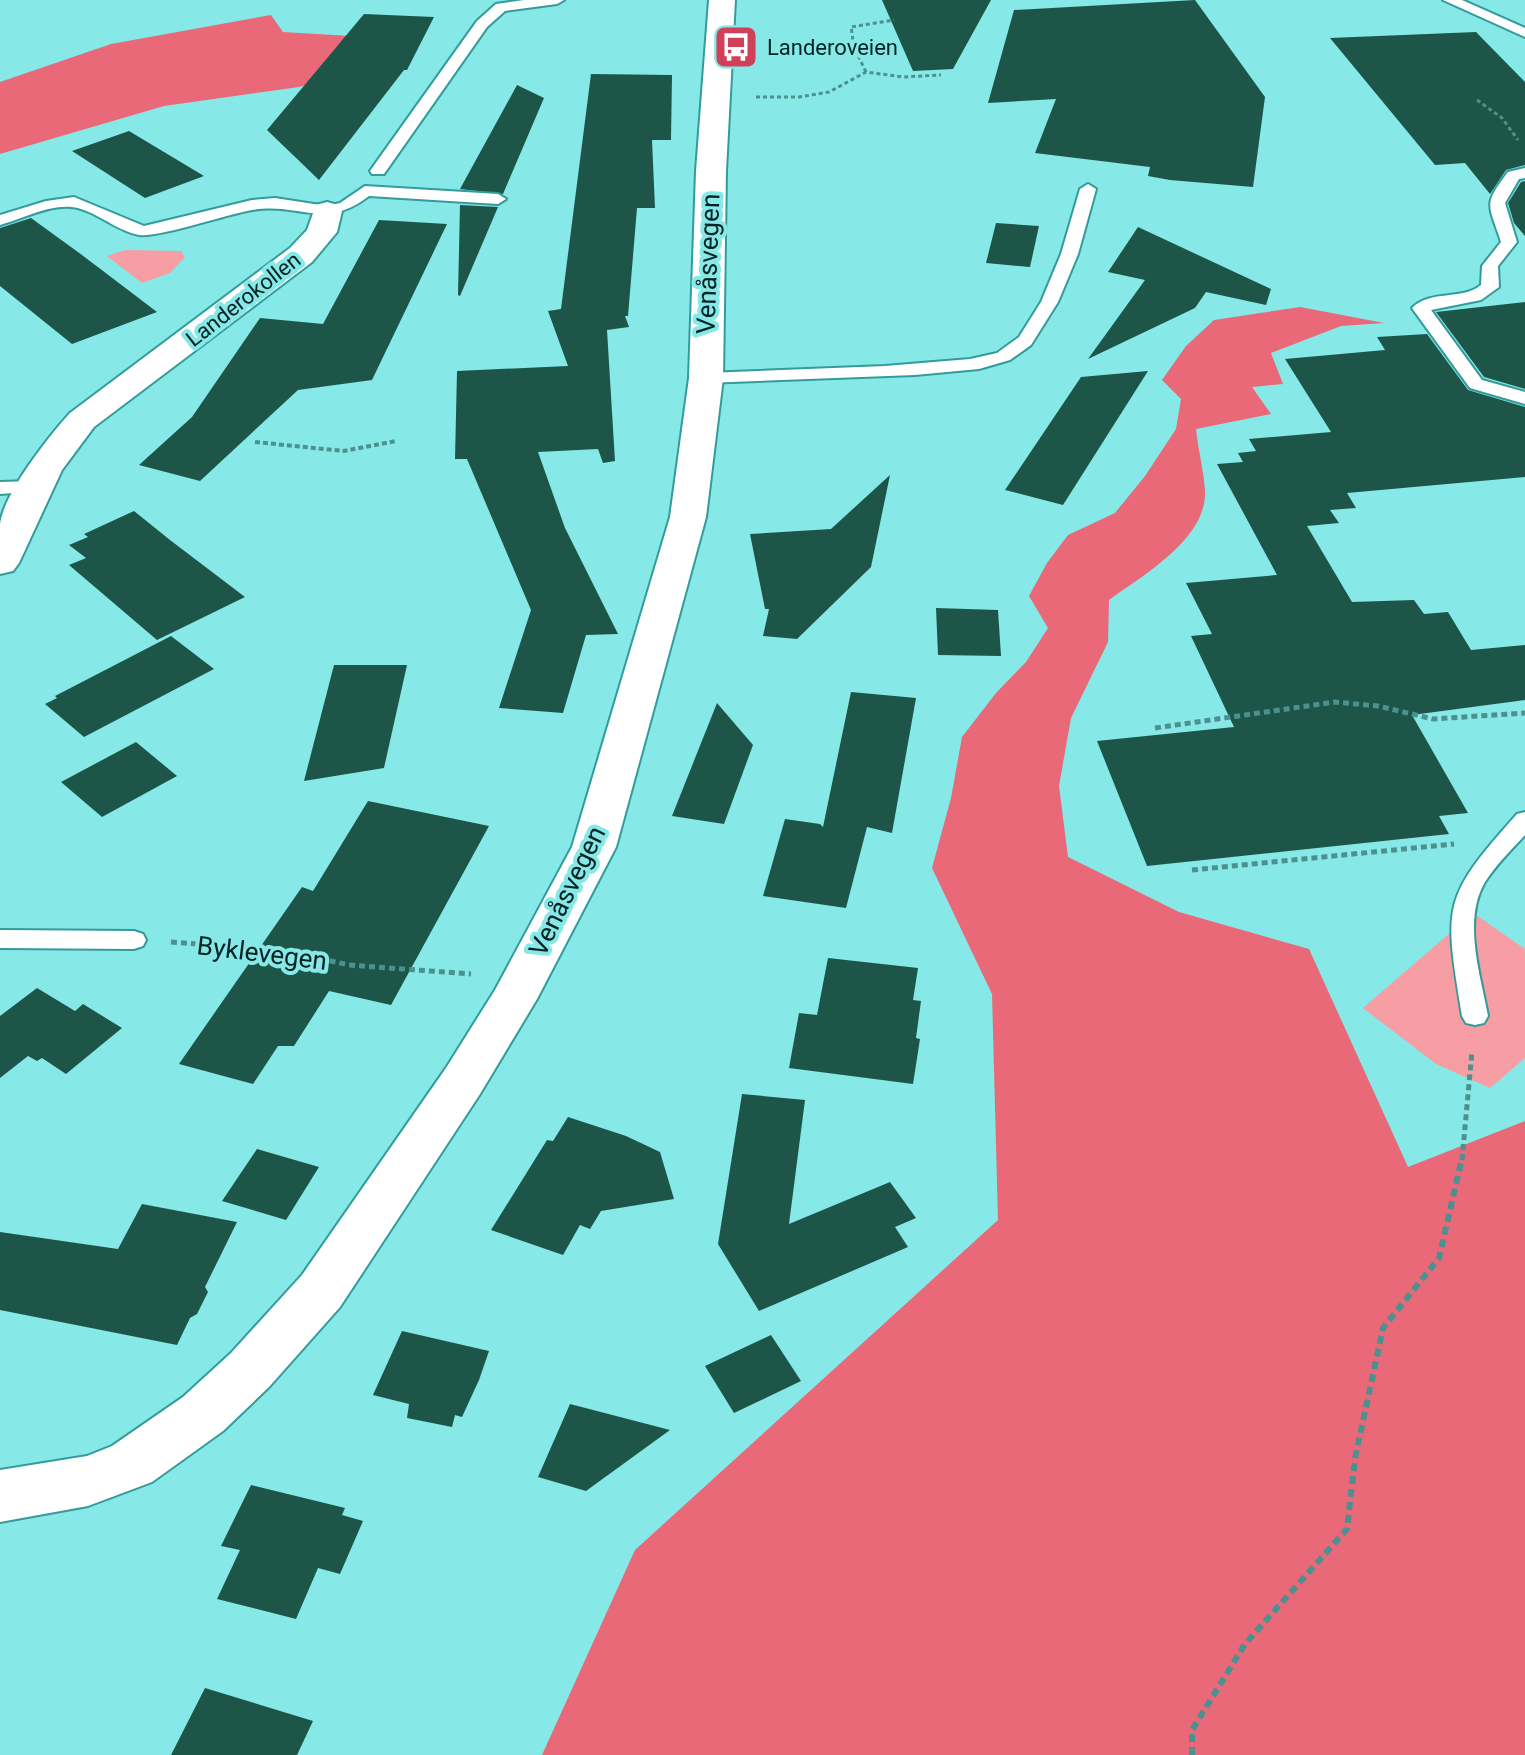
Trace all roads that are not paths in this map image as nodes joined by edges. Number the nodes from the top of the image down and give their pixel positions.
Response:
1 (557, 0) edge
2 (722, 0) edge
3 (1450, 0) edge
4 (1525, 33) edge
5 (378, 171) dead end
6 (1525, 173) edge
7 (1088, 189) dead end
8 (498, 199) dead end
9 (327, 211) junction
10 (0, 220) edge
11 (706, 378) junction
12 (1525, 398) edge
13 (16, 488) edge
14 (0, 563) edge
15 (1517, 829) edge
16 (0, 939) edge
17 (134, 940) road end
18 (1475, 1016) road end
19 (0, 1496) edge

1 - 5 lane
2 - 11 street, Venåsvegen
3 - 4 lane
6 - 12 lane
7 - 11 lane
8 - 9 lane
9 - 10 lane
9 - 13 street, Landerokollen
11 - 19 street, Venåsvegen
13 - 14 street, Landerokollen
15 - 18 lane
16 - 17 lane

